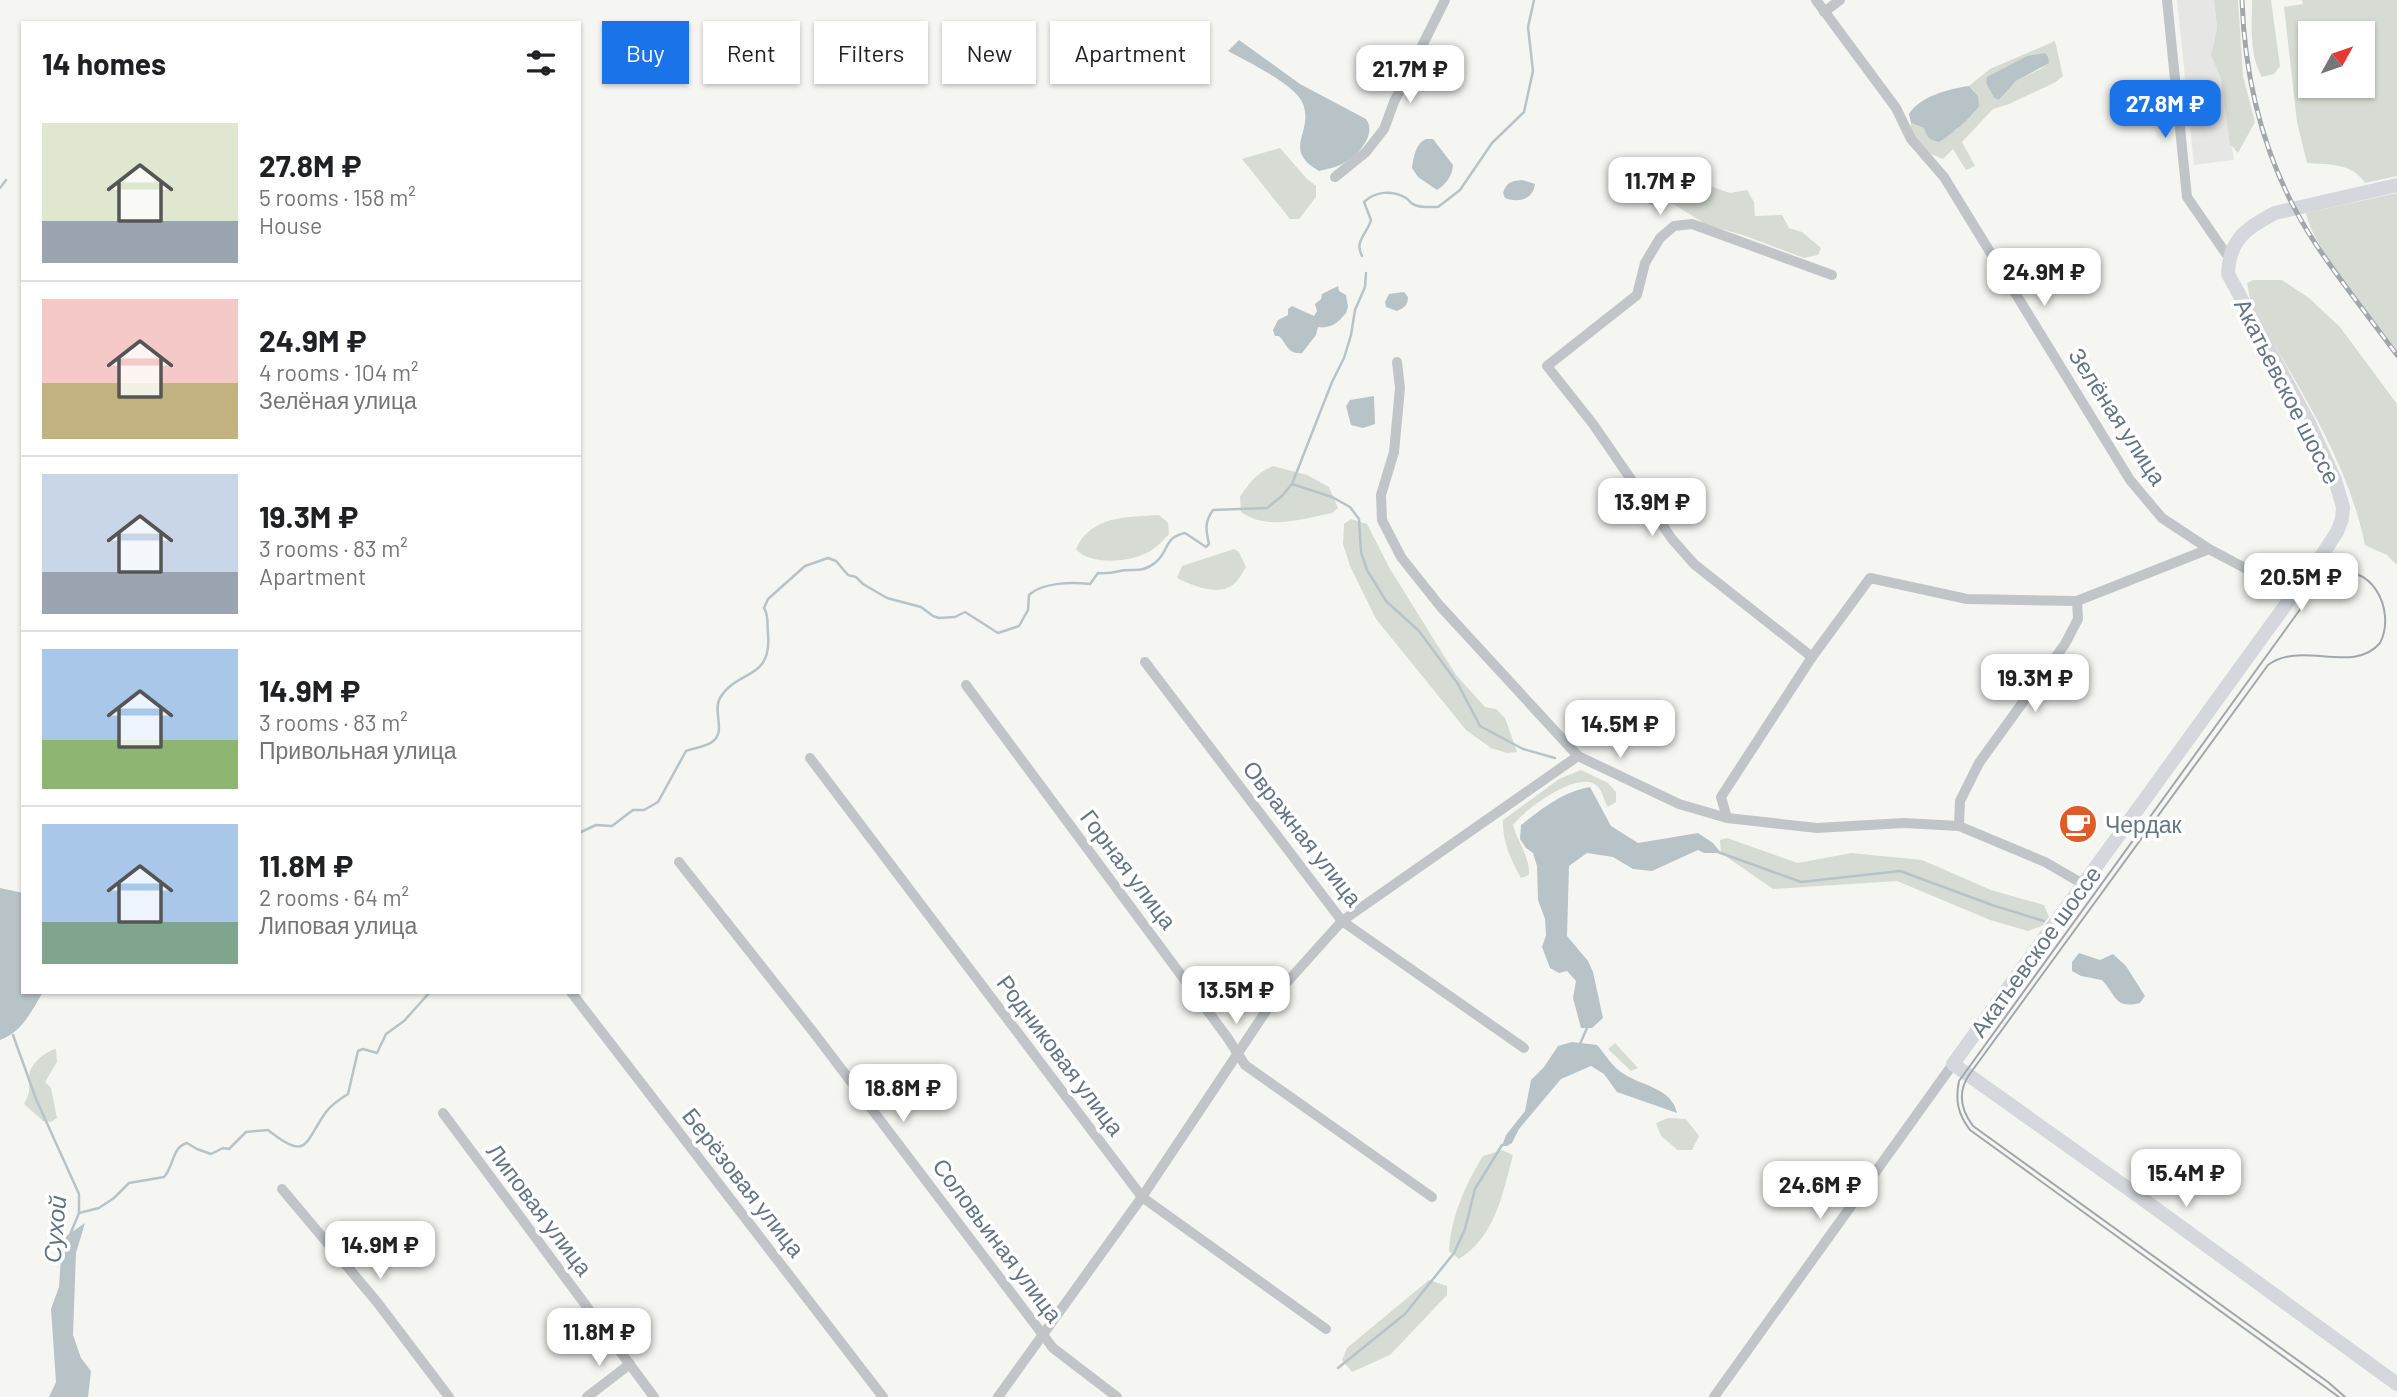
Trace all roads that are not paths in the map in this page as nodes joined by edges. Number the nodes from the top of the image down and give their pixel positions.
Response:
1 (1446, 0) edge
2 (1816, 0) edge
3 (1840, 0) edge
4 (2167, 0) edge
5 (1824, 12) junction
6 (1335, 177) dead end
7 (2397, 185) edge
8 (2229, 258) junction
9 (1832, 275) dead end
10 (1396, 362) dead end
11 (2209, 549) junction
12 (2294, 594) junction
13 (2077, 601) junction
14 (1812, 657) junction
15 (1145, 662) dead end
16 (966, 685) dead end
17 (1578, 756) junction
18 (810, 758) dead end
19 (1727, 818) junction
20 (1959, 826) junction
21 (679, 862) dead end
22 (2083, 884) junction
23 (1342, 921) junction
24 (573, 994) edge
25 (1524, 1048) dead end
26 (1237, 1053) junction
27 (1953, 1064) junction
28 (443, 1113) dead end
29 (282, 1189) dead end
30 (1142, 1197) junction
31 (1432, 1197) dead end
32 (1326, 1329) dead end
33 (1044, 1335) junction
34 (630, 1364) junction
35 (2397, 1384) edge
36 (449, 1397) edge
37 (587, 1397) edge
38 (654, 1397) edge
39 (883, 1397) edge
40 (998, 1397) edge
41 (1117, 1397) edge
42 (1714, 1397) edge

1 - 6 street
2 - 5 street, Зелёная улица
3 - 5 street
4 - 8 street
5 - 11 street, Зелёная улица
7 - 8 main road
8 - 12 main road, Акатьевское шоссе
9 - 14 street
10 - 17 street
11 - 12 street, Зелёная улица
11 - 13 street
12 - 22 main road, Акатьевское шоссе
13 - 14 street
13 - 20 street
14 - 19 street
15 - 23 street, Овражная улица
16 - 26 street, Горная улица
17 - 19 street
17 - 23 street
18 - 30 street, Родниковая улица
19 - 20 street
20 - 22 street
21 - 33 street, Соловьиная улица
22 - 27 main road, Акатьевское шоссе
23 - 25 street, Овражная улица
23 - 26 street
24 - 39 street, Берёзовая улица
26 - 30 street
26 - 31 street, Горная улица
27 - 35 main road
27 - 42 street, Акатьевское шоссе
28 - 34 street, Липовая улица
29 - 36 street
30 - 32 street, Родниковая улица
30 - 33 street
33 - 40 street
33 - 41 street, Соловьиная улица
34 - 37 street
34 - 38 street, Липовая улица

